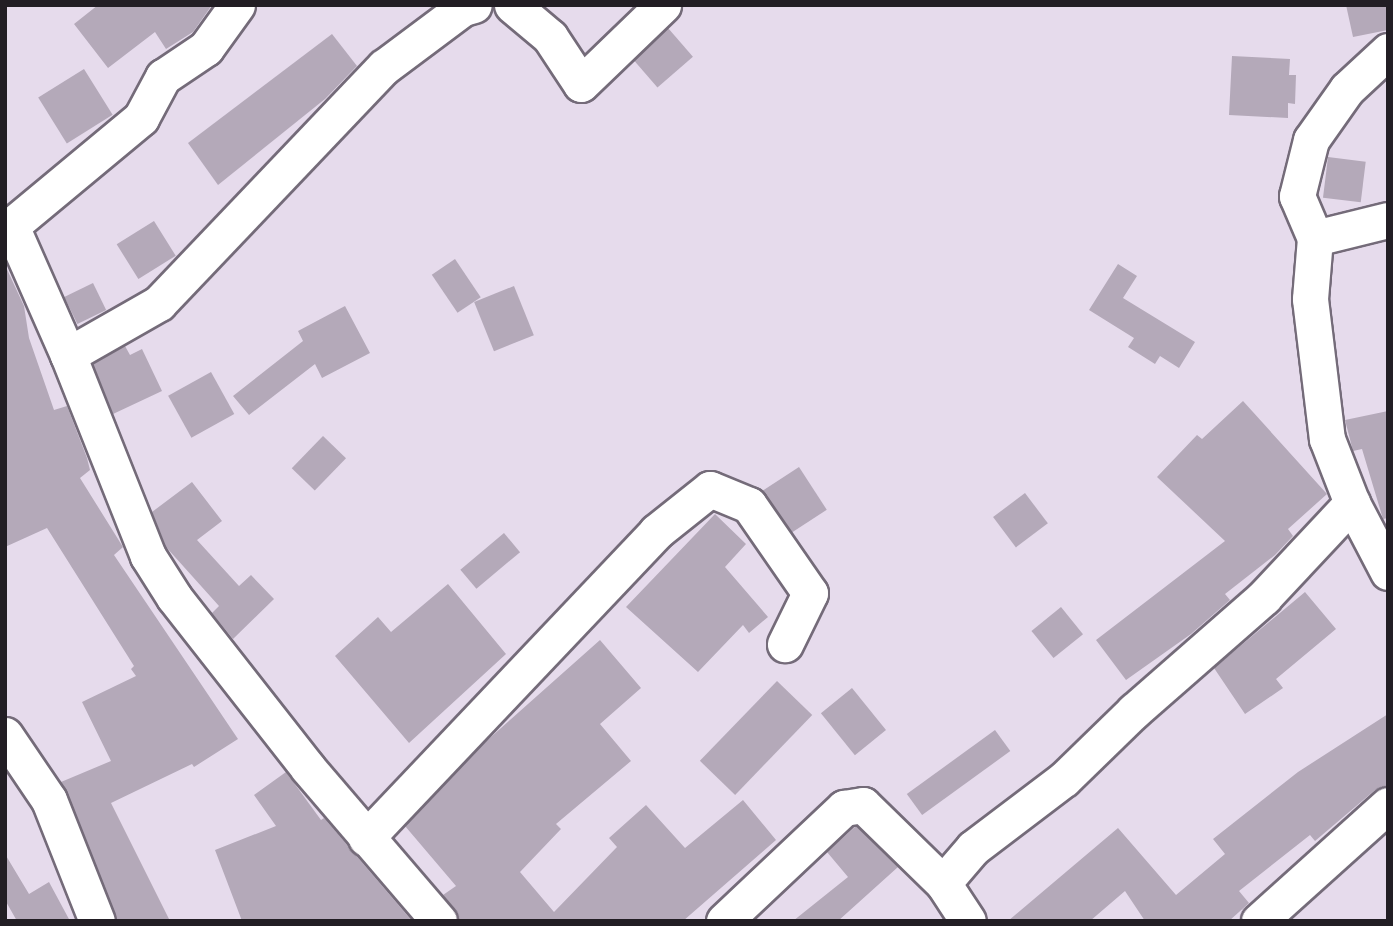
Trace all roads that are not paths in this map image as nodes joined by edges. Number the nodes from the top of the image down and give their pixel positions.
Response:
1 (237, 5) edge
2 (474, 5) edge
3 (513, 5) edge
4 (663, 5) edge
5 (1388, 51) edge
6 (1388, 220) edge
7 (1315, 238) junction
8 (68, 355) junction
9 (1352, 503) junction
10 (1388, 572) edge
11 (785, 644) dead end
12 (5, 735) edge
13 (1388, 805) edge
14 (366, 838) junction
15 (943, 883) junction
16 (97, 921) edge
17 (439, 921) edge
18 (724, 921) edge
19 (968, 921) edge
20 (1259, 921) edge

1 - 8 street
2 - 8 street
3 - 4 street
5 - 7 street
6 - 7 street
7 - 9 street
8 - 14 street
9 - 10 street
9 - 15 street
11 - 14 street
12 - 16 street
13 - 20 street
14 - 17 street
15 - 18 street
15 - 19 street

